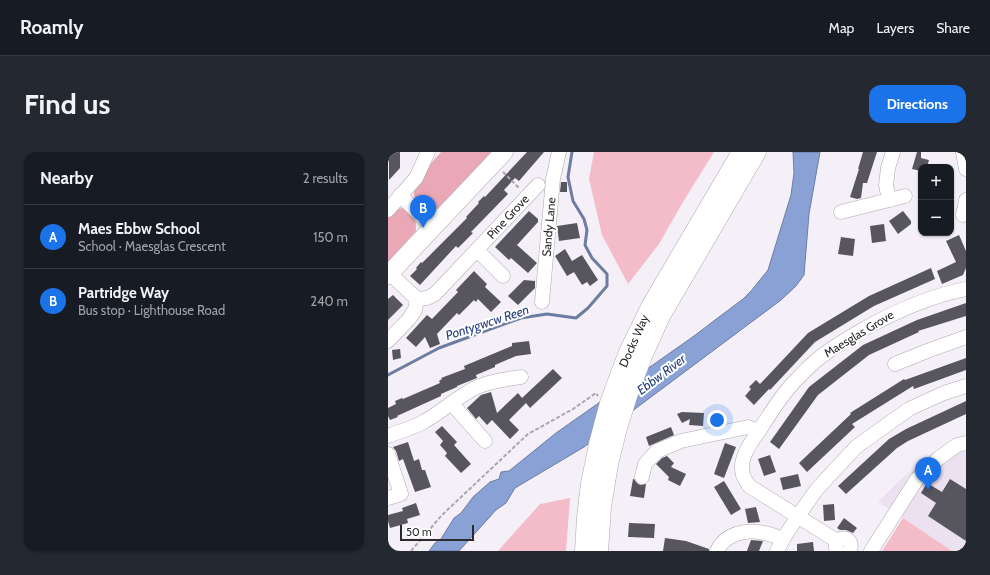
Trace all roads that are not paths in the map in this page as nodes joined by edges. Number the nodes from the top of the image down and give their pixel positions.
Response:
1 (428, 152) edge
2 (559, 152) edge
3 (741, 152) edge
4 (757, 152) edge
5 (893, 152) edge
6 (963, 152) edge
7 (499, 157) edge
8 (966, 169) edge
9 (538, 185) dead end
10 (400, 195) junction
11 (905, 196) dead end
12 (888, 200) junction
13 (966, 200) edge
14 (388, 210) edge
15 (841, 212) dead end
16 (963, 215) dead end
17 (432, 227) junction
18 (477, 250) junction
19 (388, 274) edge
20 (503, 276) dead end
21 (966, 289) edge
22 (417, 299) junction
23 (542, 302) dead end
24 (966, 337) edge
25 (388, 341) edge
26 (895, 364) dead end
27 (522, 377) dead end
28 (966, 386) edge
29 (452, 404) junction
30 (759, 430) junction
31 (388, 436) edge
32 (485, 441) dead end
33 (966, 443) edge
34 (388, 454) edge
35 (642, 477) dead end
36 (388, 498) edge
37 (798, 516) junction
38 (780, 545) edge
39 (837, 546) edge
40 (584, 551) edge
41 (599, 551) edge
42 (717, 551) edge
43 (849, 551) edge
44 (871, 551) edge

1 - 10 street
2 - 23 street, Sandy Lane
3 - 40 main road, Docks Way
4 - 41 main road, Docks Way
5 - 12 street
6 - 8 street
7 - 17 main road
9 - 18 street, Pine Grove
10 - 14 street
10 - 17 street
11 - 12 street
12 - 15 street
13 - 16 street
17 - 19 main road
18 - 20 street, Pine Grove
18 - 22 street, Pine Grove
19 - 22 street
21 - 30 street, Maesglas Grove
22 - 25 street
24 - 26 street
27 - 29 street
28 - 37 street
29 - 31 street
29 - 32 street
30 - 35 street
30 - 37 street, Maesglas Grove
33 - 44 street
34 - 36 street
37 - 38 street
37 - 39 street, Maesglas Grove
38 - 42 street
39 - 43 street, Maesglas Grove

